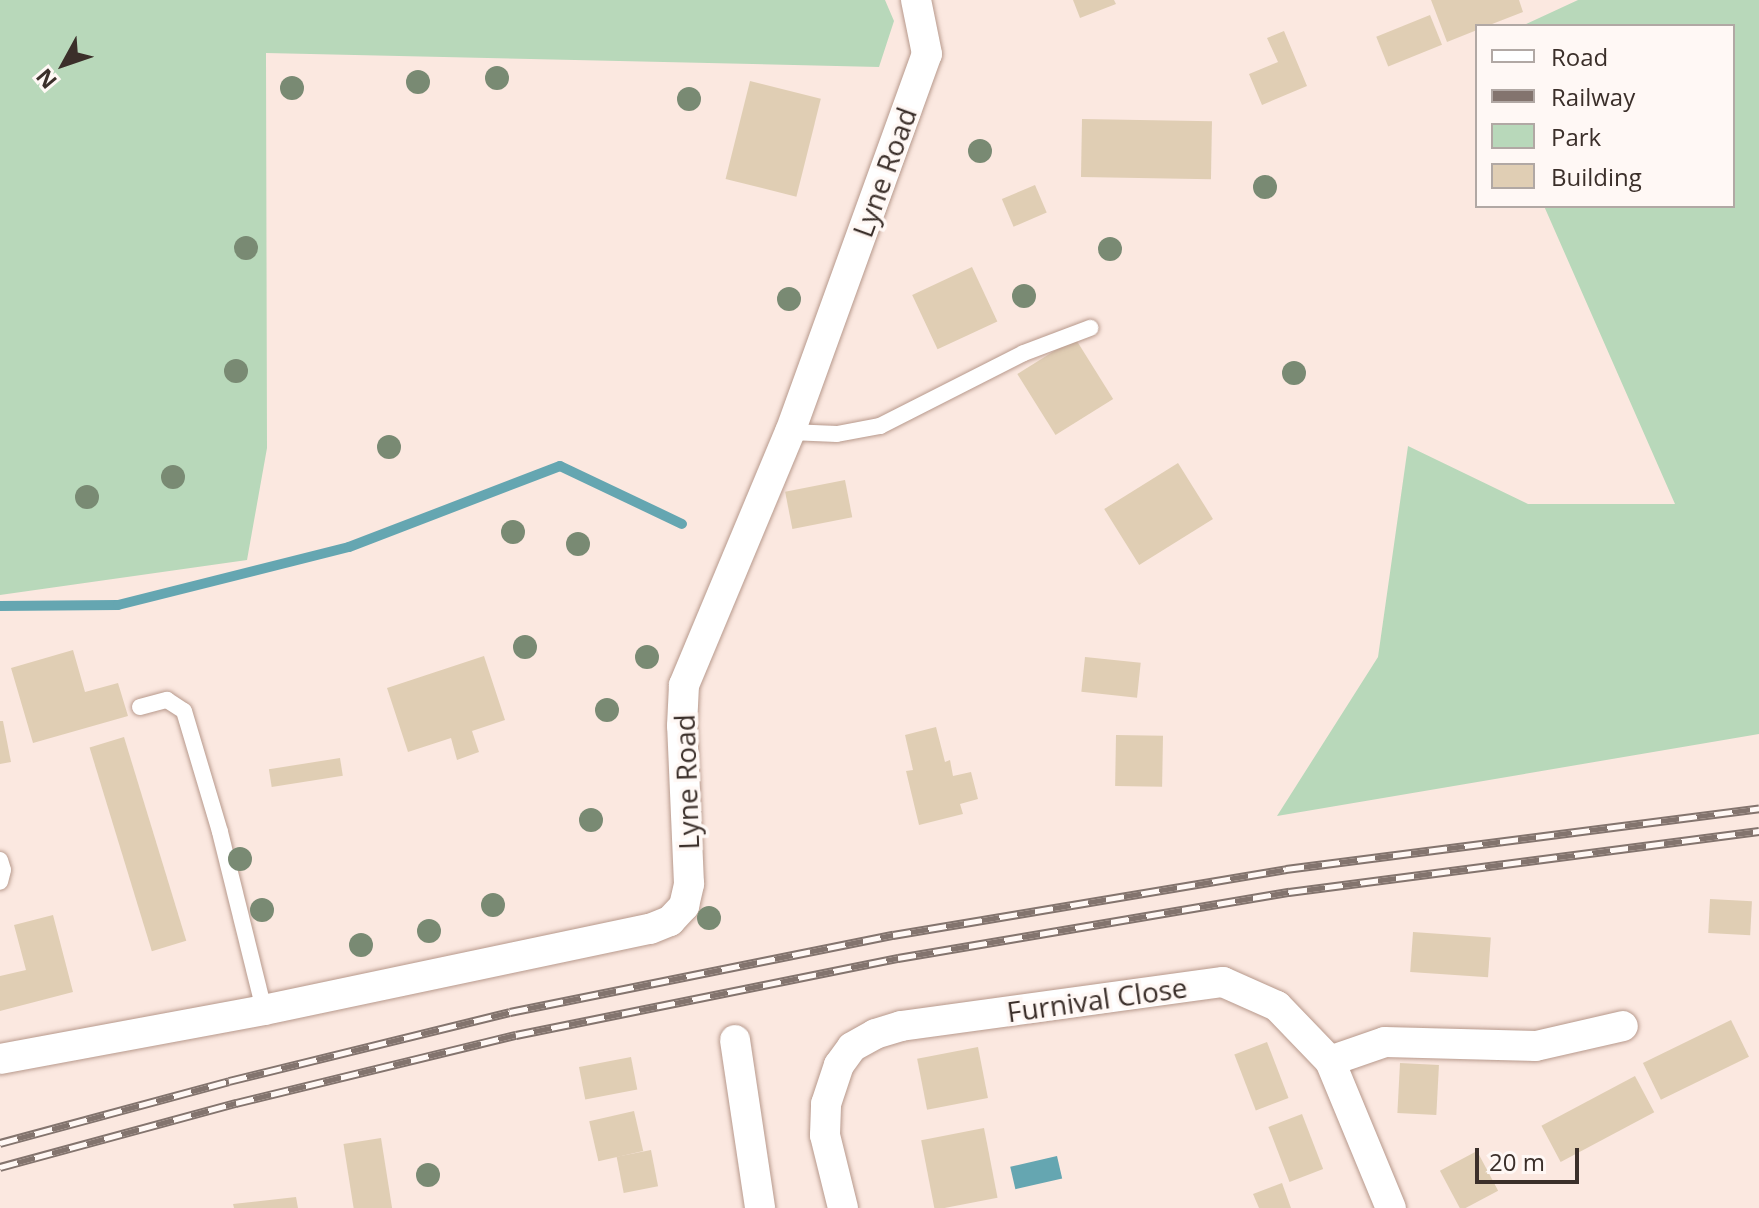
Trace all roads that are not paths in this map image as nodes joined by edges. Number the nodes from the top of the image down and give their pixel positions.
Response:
1 (916, 0) edge
2 (1090, 328) dead end
3 (790, 432) junction
4 (140, 707) dead end
5 (0, 860) edge
6 (0, 882) edge
7 (264, 1010) junction
8 (1623, 1026) dead end
9 (735, 1040) dead end
10 (0, 1059) edge
11 (1330, 1061) junction
12 (760, 1208) edge
13 (843, 1208) edge
14 (1391, 1208) edge

1 - 3 street, Lyne Road
2 - 3 lane
3 - 7 street, Lyne Road
4 - 7 lane
5 - 6 lane
7 - 10 street, Lyne Road
8 - 11 street
9 - 12 street
11 - 13 street, Furnival Close
11 - 14 street, Furnival Close

